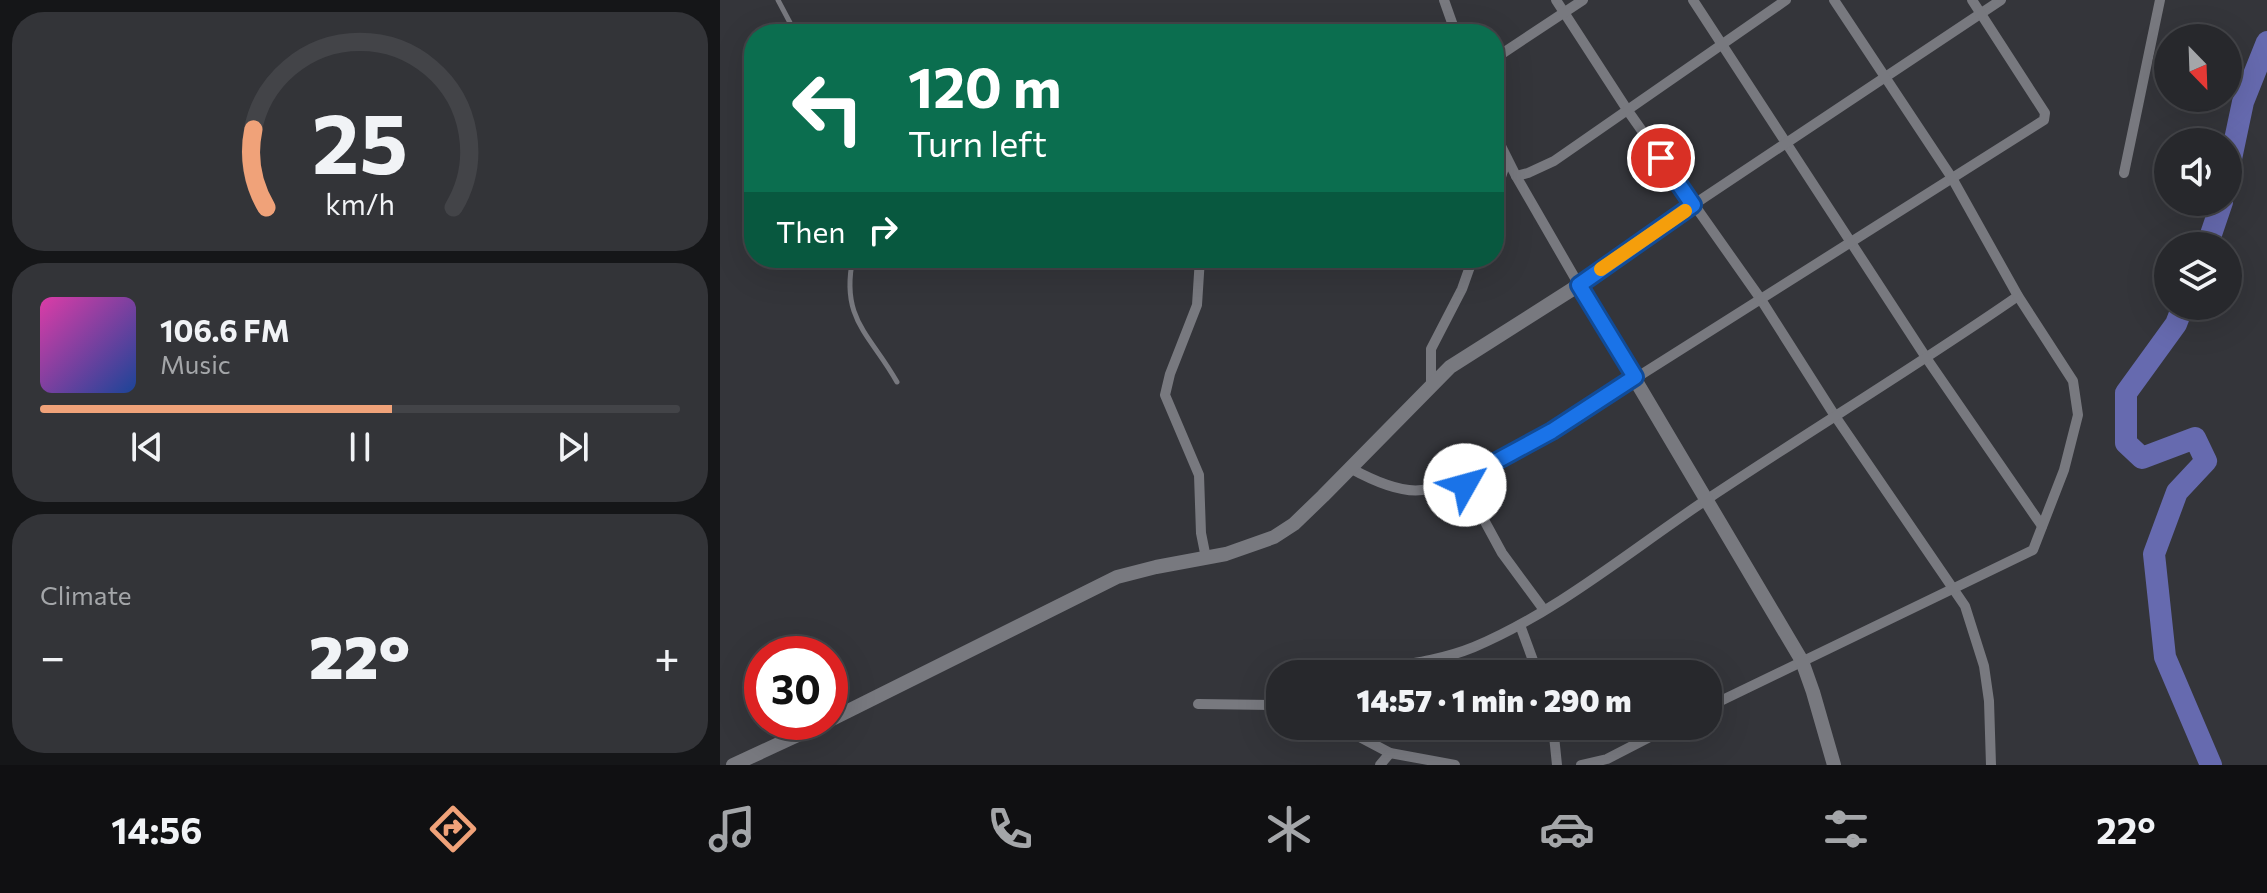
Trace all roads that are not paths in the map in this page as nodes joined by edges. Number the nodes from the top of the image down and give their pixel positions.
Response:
1 (778, 0) edge
2 (1444, 0) edge
3 (1556, 0) edge
4 (1583, 0) edge
5 (1693, 0) edge
6 (1786, 0) edge
7 (1834, 0) edge
8 (1972, 0) edge
9 (2001, 0) edge
10 (2160, 0) edge
11 (1565, 13) junction
12 (1981, 13) junction
13 (791, 24) edge
14 (1452, 24) edge
15 (1723, 44) junction
16 (1504, 53) edge
17 (1887, 78) junction
18 (1628, 111) junction
19 (1787, 144) junction
20 (1504, 153) edge
21 (1507, 159) junction
22 (1504, 168) edge
23 (2124, 173) dead end
24 (1516, 176) junction
25 (1952, 178) junction
26 (1693, 205) junction
27 (1852, 241) junction
28 (852, 268) edge
29 (1199, 268) edge
30 (1469, 268) edge
31 (1579, 285) junction
32 (2018, 296) junction
33 (1760, 298) junction
34 (1927, 359) junction
35 (1635, 377) junction
36 (897, 382) dead end
37 (1431, 385) junction
38 (1835, 416) junction
39 (1350, 468) junction
40 (1465, 480) junction
41 (1707, 499) junction
42 (2042, 526) junction
43 (1206, 558) junction
44 (1954, 588) junction
45 (1544, 610) junction
46 (1520, 625) junction
47 (1425, 660) edge
48 (1533, 660) edge
49 (1802, 661) junction
50 (1722, 700) edge
51 (1198, 704) dead end
52 (1266, 705) edge
53 (848, 711) edge
54 (787, 740) edge
55 (1365, 740) edge
56 (1554, 740) edge
57 (1648, 740) edge
58 (1390, 753) junction
59 (1432, 762) edge
60 (1611, 762) edge
61 (733, 765) edge
62 (1380, 765) edge
63 (1455, 765) edge
64 (1557, 765) edge
65 (1581, 765) edge
66 (1834, 765) edge
67 (1991, 765) edge

1 - 13 lane
2 - 14 street
3 - 11 street
4 - 11 street
5 - 15 street
6 - 15 street
7 - 17 street
8 - 12 street
9 - 12 street
10 - 23 street
11 - 16 street
11 - 18 street
12 - 17 street
12 - 25 street
15 - 18 street
15 - 19 street
17 - 19 street
17 - 25 street
18 - 24 street
18 - 26 street
19 - 26 street
19 - 27 street
20 - 21 street
21 - 22 street
21 - 24 street
24 - 31 street
25 - 27 street
25 - 32 street
26 - 31 street
26 - 33 street
27 - 33 street
27 - 34 street
28 - 36 lane
29 - 43 street
30 - 37 street
31 - 35 street
31 - 37 street
32 - 34 street
32 - 42 street
33 - 35 street
33 - 38 street
34 - 38 street
34 - 42 street
35 - 40 street
35 - 41 street
37 - 39 street
38 - 41 street
38 - 44 street
39 - 40 street
39 - 43 street
40 - 45 street
41 - 45 street
41 - 49 street
42 - 44 street
43 - 53 street
44 - 49 street
44 - 67 street
45 - 46 street
46 - 47 street
46 - 48 street
49 - 50 street
49 - 66 street
51 - 52 street
54 - 61 street
55 - 58 street
56 - 64 street
57 - 60 street
58 - 59 street
58 - 62 street
59 - 63 street
60 - 65 street

